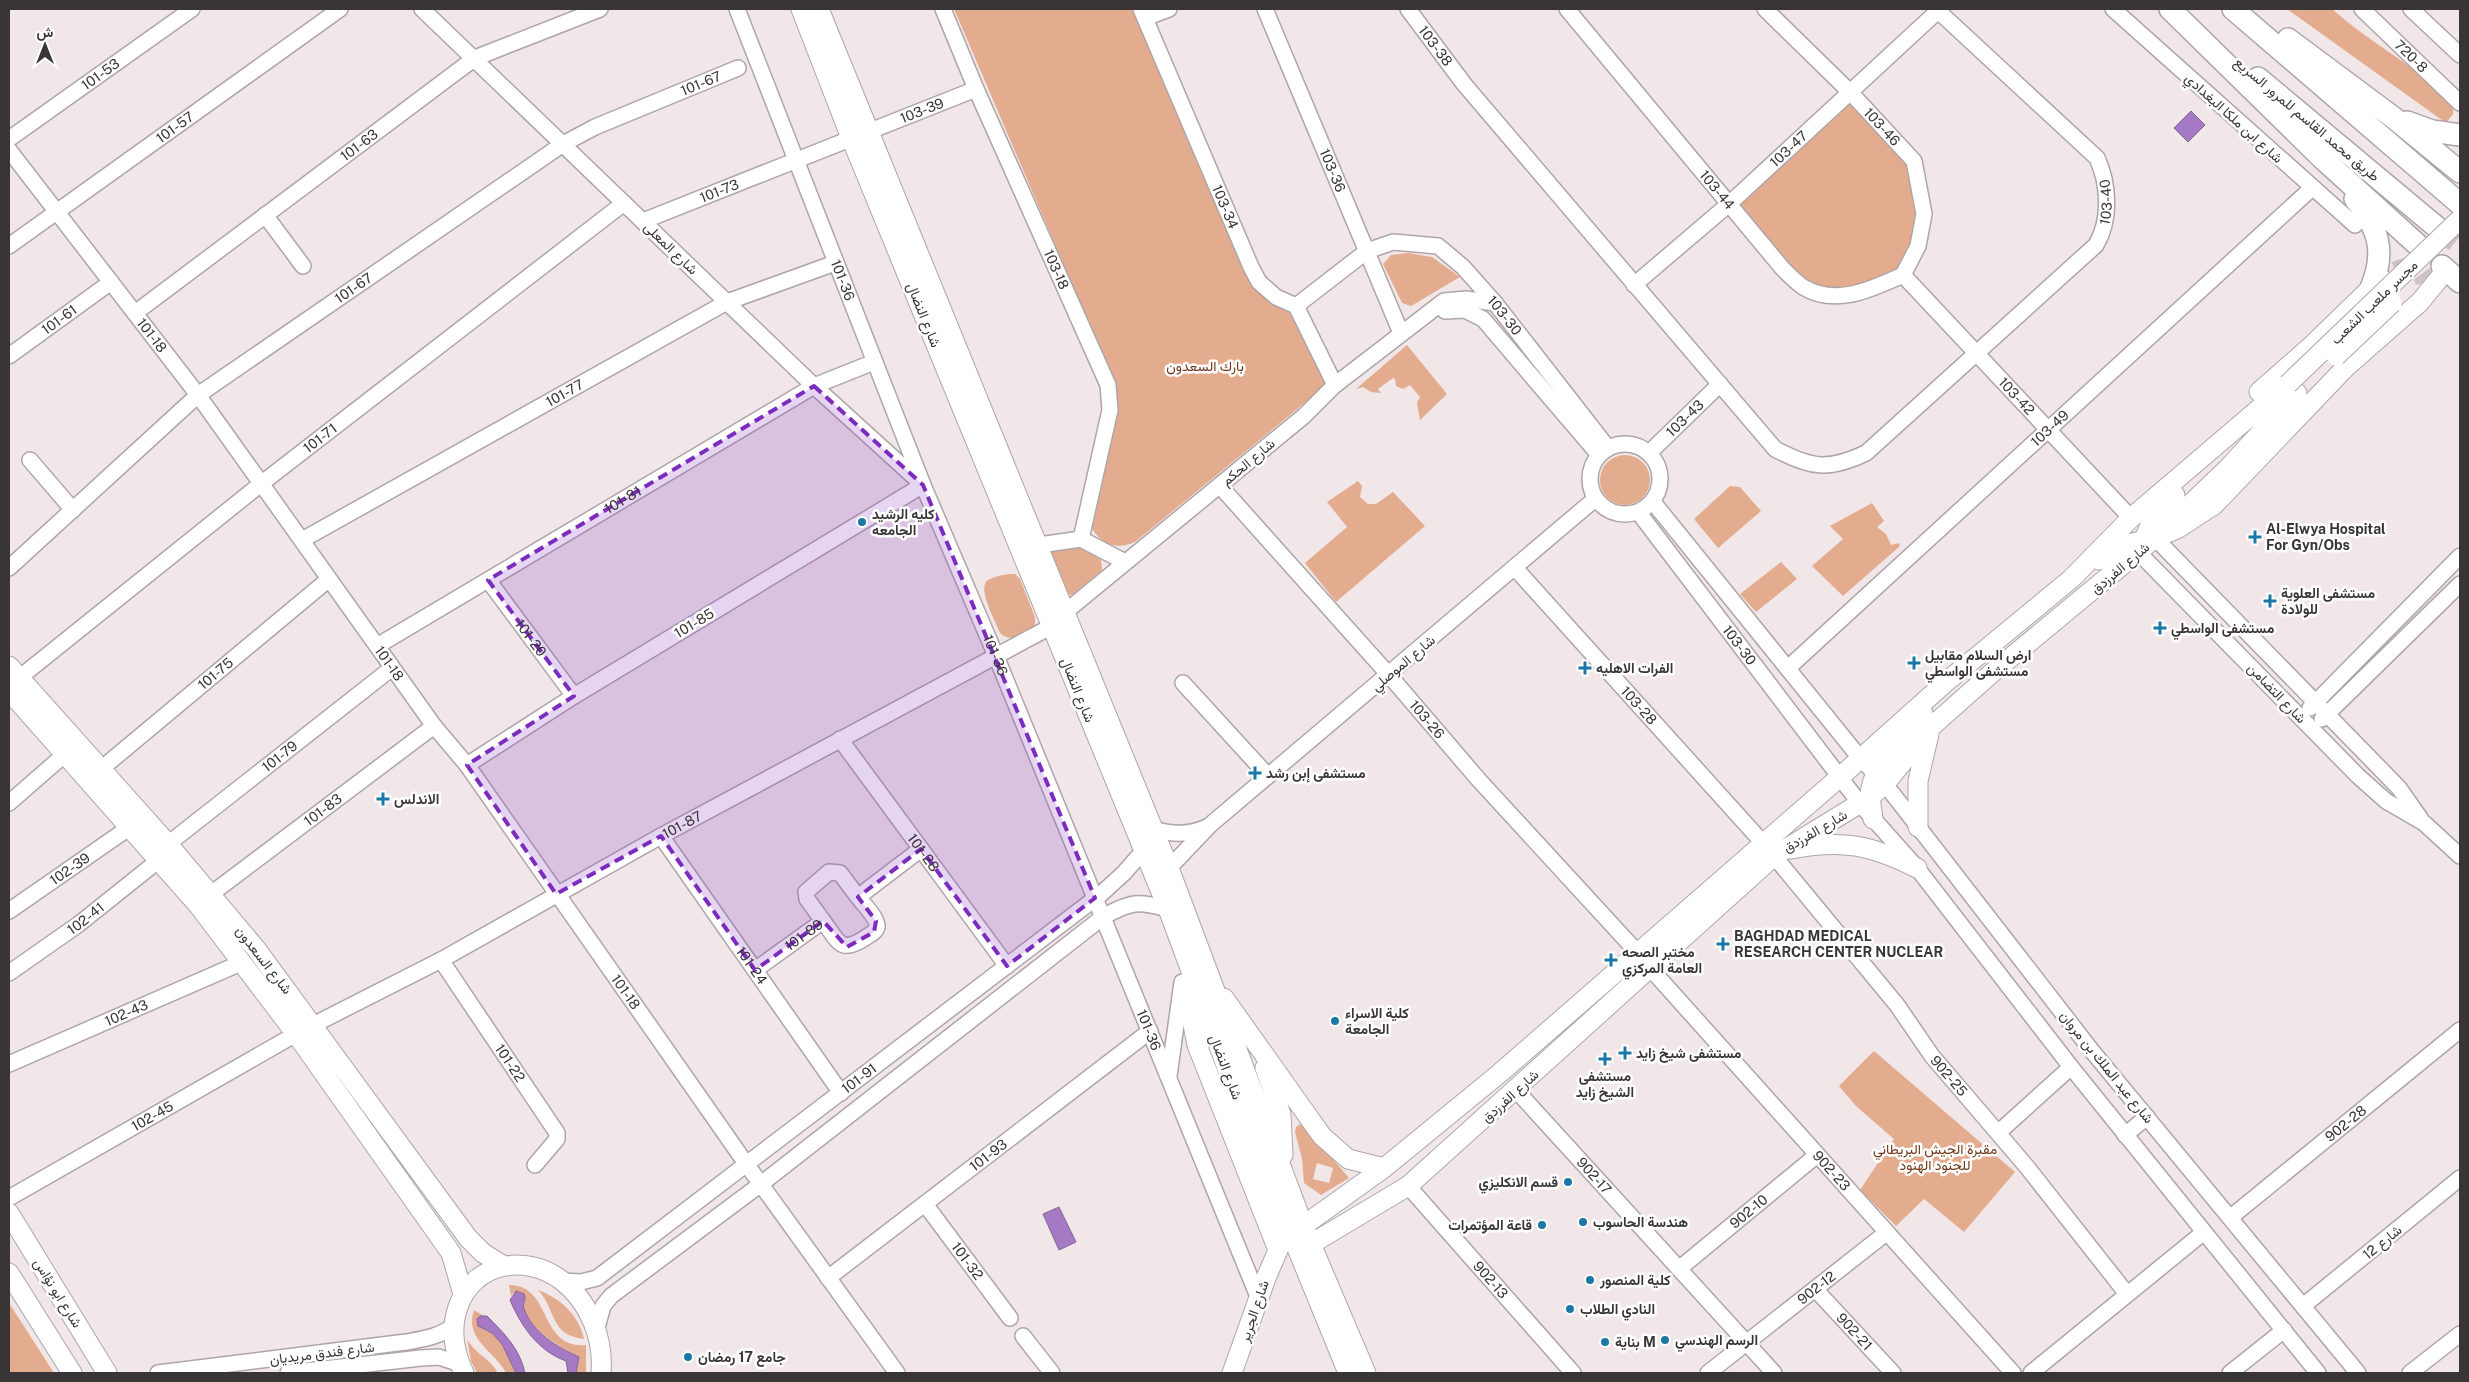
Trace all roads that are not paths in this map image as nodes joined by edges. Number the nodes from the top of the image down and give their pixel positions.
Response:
1 (192, 9) edge
2 (340, 9) edge
3 (422, 9) edge
4 (600, 9) edge
5 (737, 9) edge
6 (801, 9) edge
7 (819, 9) edge
8 (943, 9) edge
9 (1168, 9) edge
10 (1265, 9) edge
11 (1408, 9) edge
12 (1567, 9) edge
13 (1765, 9) edge
14 (1938, 9) edge
15 (2113, 9) edge
16 (2170, 9) edge
17 (2176, 9) edge
18 (2233, 9) edge
19 (2246, 9) edge
20 (2362, 9) edge
21 (2411, 9) edge
22 (1143, 13) edge
23 (2460, 55) edge
24 (475, 58) junction
25 (738, 68) dead end
26 (976, 89) junction
27 (1851, 93) junction
28 (2460, 101) edge
29 (2394, 118) junction
30 (859, 134) junction
31 (2460, 134) edge
32 (9, 139) edge
33 (563, 144) junction
34 (9, 150) edge
35 (2322, 158) junction
36 (796, 160) junction
37 (2460, 172) edge
38 (2312, 188) junction
39 (624, 203) junction
40 (1729, 204) junction
41 (2460, 204) edge
42 (56, 211) junction
43 (265, 215) junction
44 (2460, 219) edge
45 (643, 220) junction
46 (2355, 225) dead end
47 (2439, 229) tunnel mouth
48 (2460, 236) edge
49 (9, 246) edge
50 (2420, 247) dead end
51 (1368, 251) junction
52 (835, 263) junction
53 (303, 266) dead end
54 (2450, 273) edge
55 (1903, 275) junction
56 (2391, 275) tunnel mouth
57 (111, 282) junction
58 (2425, 283) dead end
59 (1634, 285) junction
60 (2371, 288) junction
61 (727, 302) junction
62 (2420, 302) junction
63 (1495, 303) junction
64 (1296, 306) junction
65 (1432, 311) junction
66 (135, 313) junction
67 (1401, 333) junction
68 (1977, 353) junction
69 (9, 356) edge
70 (874, 362) junction
71 (1720, 384) junction
72 (1335, 385) junction
73 (814, 386) junction
74 (2292, 389) junction
75 (198, 395) junction
76 (2048, 430) junction
77 (1603, 452) junction
78 (1649, 453) junction
79 (30, 460) dead end
80 (262, 483) junction
81 (923, 484) junction
82 (1220, 486) junction
83 (1595, 499) junction
84 (1653, 502) junction
85 (73, 510) junction
86 (1639, 513) junction
87 (2133, 516) junction
88 (1081, 539) junction
89 (302, 540) junction
90 (2145, 544) junction
91 (1039, 546) junction
92 (2460, 556) edge
93 (1125, 562) junction
94 (9, 568) edge
95 (1515, 568) junction
96 (329, 579) junction
97 (2071, 579) junction
98 (488, 580) junction
99 (2460, 584) edge
100 (1058, 620) junction
101 (377, 646) junction
102 (996, 656) junction
103 (392, 668) junction
104 (1788, 668) junction
105 (1388, 675) junction
106 (12, 678) edge
107 (1946, 682) junction
108 (1183, 683) dead end
109 (574, 696) junction
110 (2316, 702) junction
111 (2328, 714) junction
112 (2300, 717) junction
113 (434, 726) junction
114 (1930, 727) junction
115 (2312, 729) junction
116 (840, 739) junction
117 (64, 755) junction
118 (1860, 758) junction
119 (468, 765) junction
120 (101, 768) junction
121 (1268, 776) junction
122 (1841, 776) junction
123 (1880, 779) junction
124 (2399, 788) junction
125 (2386, 801) junction
126 (9, 803) edge
127 (1868, 807) junction
128 (2424, 823) junction
129 (1210, 825) junction
130 (130, 827) junction
131 (1918, 827) junction
132 (1152, 829) junction
133 (661, 836) junction
134 (921, 850) junction
135 (1144, 850) junction
136 (1772, 850) junction
137 (163, 852) junction
138 (2460, 856) edge
139 (1169, 868) junction
140 (1918, 868) junction
141 (211, 894) junction
142 (556, 894) junction
143 (858, 897) junction
144 (1095, 898) junction
145 (1168, 909) junction
146 (9, 911) edge
147 (1103, 917) junction
148 (823, 922) junction
149 (1637, 952) junction
150 (1184, 953) junction
151 (441, 960) junction
152 (243, 962) junction
153 (1007, 966) junction
154 (1650, 968) junction
155 (755, 970) junction
156 (9, 973) edge
157 (1183, 976) junction
158 (1214, 984) junction
159 (2053, 1000) junction
160 (2032, 1017) junction
161 (313, 1025) junction
162 (1150, 1030) junction
163 (2460, 1030) edge
164 (296, 1034) junction
165 (1256, 1044) junction
166 (9, 1064) edge
167 (2071, 1067) junction
168 (1169, 1079) junction
169 (1516, 1090) junction
170 (841, 1093) junction
171 (2147, 1117) junction
172 (1239, 1126) junction
173 (1999, 1132) junction
174 (2125, 1135) junction
175 (1818, 1156) junction
176 (535, 1165) dead end
177 (747, 1165) junction
178 (1282, 1166) junction
179 (1384, 1168) junction
180 (2460, 1178) edge
181 (760, 1184) junction
182 (1408, 1186) junction
183 (9, 1198) edge
184 (925, 1204) junction
185 (9, 1213) edge
186 (2231, 1217) junction
187 (2204, 1232) junction
188 (1886, 1233) junction
189 (1296, 1240) junction
190 (504, 1266) junction
191 (1680, 1268) junction
192 (9, 1273) edge
193 (828, 1278) junction
194 (562, 1281) junction
195 (1815, 1290) junction
196 (463, 1294) junction
197 (2127, 1294) junction
198 (1259, 1299) junction
199 (2304, 1306) junction
200 (1010, 1318) dead end
201 (453, 1326) junction
202 (2284, 1330) junction
203 (596, 1331) junction
204 (2460, 1334) edge
205 (1023, 1336) dead end
206 (1746, 1344) junction
207 (366, 1347) junction
208 (369, 1364) junction
209 (462, 1369) edge
210 (216, 1370) edge
211 (891, 1371) edge
212 (72, 1373) edge
213 (107, 1373) edge
214 (158, 1373) edge
215 (288, 1373) edge
216 (601, 1373) edge
217 (1052, 1373) edge
218 (1232, 1373) edge
219 (1348, 1373) edge
220 (1366, 1373) edge
221 (1573, 1373) edge
222 (1708, 1373) edge
223 (1774, 1373) edge
224 (1893, 1373) edge
225 (2013, 1373) edge
226 (2031, 1373) edge
227 (2230, 1373) edge
228 (2318, 1373) edge
229 (2358, 1373) edge
230 (2410, 1373) edge

1 - 32 street, 101-53
2 - 42 street, 101-57
3 - 24 street, شارع المعلى
4 - 24 street, 101-63
5 - 36 street, 101-36
6 - 30 main road, شارع النضال
7 - 30 main road, شارع النضال
8 - 26 street, 103-18
9 - 22 street
10 - 51 street, 103-36
11 - 59 street, 103-38
12 - 40 street, 103-44
13 - 27 street, 103-46
14 - 27 street, 103-47
14 - 68 street, 103-40
15 - 38 street, شارع ابن ملكا البغدادي
16 - 35 highway
17 - 47 highway, طريق محمد القاسم للمرور السريع
18 - 41 highway
19 - 29 highway
20 - 28 street, 720-8
21 - 23 street
22 - 64 street, 103-34
24 - 33 street, شارع المعلى
24 - 43 street, 101-63
25 - 33 street, 101-67
26 - 30 street, 103-39
26 - 88 street, 103-18
27 - 40 street, 103-47
27 - 55 street, 103-46
29 - 31 highway
29 - 37 highway
30 - 36 street, 103-39
30 - 91 main road, شارع النضال
30 - 100 main road, شارع النضال
33 - 39 street, شارع المعلى
33 - 75 street, 101-67
34 - 42 street, 101-18
35 - 50 highway
35 - 60 highway
36 - 45 street, 101-73
36 - 52 street, 101-36
38 - 46 street, شارع ابن ملكا البغدادي
38 - 76 street, 103-49
39 - 45 street, شارع المعلى
39 - 80 street, 101-71
40 - 55 street, 103-44
40 - 59 street, 103-47
42 - 49 street, 101-57
42 - 57 street, 101-18
43 - 53 street
43 - 66 street, 101-63
44 - 74 main road, مجسر ملعب الشعب, bridge
45 - 61 street, شارع المعلى
48 - 74 main road, مجسر ملعب الشعب, bridge
51 - 63 street, 103-30
51 - 64 street, 103-30
51 - 67 street, 103-36
52 - 61 street, 101-77
52 - 70 street, 101-36
54 - 62 main road
55 - 68 street, 103-42
56 - 60 main road
57 - 66 street, 101-18
57 - 69 street, 101-61
58 - 62 main road
59 - 71 street, 103-38
60 - 87 main road
61 - 73 street, شارع المعلى
61 - 89 street, 101-77
62 - 90 main road
63 - 65 street, شارع الحكم
63 - 77 street, 103-30
64 - 72 street
65 - 67 street, شارع الحكم
65 - 77 street, 103-30
66 - 75 street, 101-18
67 - 72 street, شارع الحكم
68 - 71 street, 103-40
68 - 76 street, 103-42
70 - 73 street, 101-81
70 - 81 street, 101-36
71 - 78 street, 103-43
72 - 82 street, شارع الحكم
73 - 81 street, شارع المعلى
73 - 98 street, 101-81
74 - 87 main road, شارع الفرزدق
74 - 90 main road, شارع الفرزدق
75 - 80 street, 101-18
75 - 85 street, 101-67
76 - 87 street, 103-42
76 - 104 street, 103-49
77 - 78 street
77 - 83 street
78 - 84 street
79 - 85 street
80 - 89 street, 101-18
80 - 106 street, 101-71
81 - 102 street, 101-36
81 - 109 street, 101-85
82 - 93 street, شارع الحكم
82 - 105 street, 103-26
83 - 86 street
83 - 95 street, شارع الموصلي
84 - 86 street
84 - 104 street, 103-30
85 - 94 street, 101-67
86 - 122 street, 103-30
87 - 97 main road, شارع الفرزدق
88 - 91 street
88 - 93 street
89 - 96 street, 101-18
90 - 97 main road
90 - 110 street, شارع التضامن
90 - 112 street, شارع التضامن
90 - 114 main road, شارع الفرزدق
91 - 100 main road, شارع النضال
92 - 110 street
93 - 100 street, شارع الحكم
95 - 105 street, شارع الموصلي
95 - 136 street, 103-28
96 - 101 street, 101-18
96 - 120 street, 101-75
97 - 107 main road, شارع الفرزدق
98 - 101 street, 101-81
98 - 109 street, 101-20
99 - 111 street
100 - 102 street, 101-87
100 - 132 main road, شارع النضال
100 - 135 main road, شارع النضال
101 - 103 street, 101-18
102 - 116 street, 101-87
102 - 144 street, 101-36
103 - 113 street, 101-18
103 - 137 street, 101-79
104 - 118 street, 103-30
105 - 121 street, شارع الموصلي
105 - 149 street, 103-26
106 - 117 main road, شارع السعدون
106 - 120 main road, شارع السعدون
107 - 118 main road, شارع الفرزدق
107 - 123 main road
108 - 121 street
109 - 119 street, 101-85
110 - 111 street, شارع التضامن
110 - 112 street
111 - 115 street
111 - 124 street, شارع التضامن
112 - 115 street, شارع التضامن
113 - 119 street, 101-18
113 - 141 street, 101-83
114 - 123 main road, شارع الفرزدق
114 - 131 main road
115 - 125 street, شارع التضامن
116 - 133 street, 101-87
116 - 134 street, 101-28
117 - 126 street
117 - 130 main road, شارع السعدون
118 - 122 main road, شارع الفرزدق
118 - 123 street, شارع عبد الملك بن مروان
119 - 142 street, 101-18
120 - 137 main road, شارع السعدون
121 - 129 street, شارع الموصلي
122 - 127 street, شارع عبد الملك بن مروان
122 - 136 main road, شارع الفرزدق
123 - 127 main road, شارع الفرزدق
123 - 131 street, شارع عبد الملك بن مروان
124 - 125 street
124 - 128 street, شارع التضامن
125 - 128 street, شارع التضامن
127 - 136 main road, شارع الفرزدق
127 - 140 street, شارع عبد الملك بن مروان
128 - 138 street, شارع التضامن
129 - 132 street, شارع الموصلي
129 - 139 street, شارع الموصلي
130 - 137 main road, شارع السعدون
130 - 146 street, 102-39
131 - 159 street, شارع عبد الملك بن مروان
132 - 139 main road, شارع النضال
133 - 142 street, 101-87
133 - 155 street, 101-24
134 - 143 street
134 - 153 street, 101-28
135 - 144 street, 101-91
135 - 145 main road, شارع النضال
136 - 140 main road
136 - 149 main road, شارع الفرزدق
136 - 154 main road, شارع الفرزدق
136 - 173 street, 902-25
137 - 141 main road, شارع السعدون
137 - 152 main road, شارع السعدون
137 - 156 street, 102-41
139 - 158 main road, شارع النضال
140 - 160 street, شارع عبد الملك بن مروان
141 - 161 main road, شارع السعدون
142 - 151 street, 101-87
142 - 177 street, 101-18
143 - 148 street
143 - 148 street, 101-89
144 - 147 street, 101-36
144 - 153 street, 101-91
145 - 147 street, 101-91
145 - 150 main road, شارع النضال
147 - 162 street, 101-36
147 - 181 street, 101-91
148 - 155 street, 101-89
149 - 179 main road, شارع الفرزدق
150 - 157 main road
150 - 172 main road, شارع النضال
151 - 161 street, 101-87
151 - 176 street, 101-22
152 - 164 main road, شارع السعدون
152 - 166 street, 102-43
153 - 170 street, 101-91
154 - 169 main road, شارع الفرزدق
154 - 175 street, 902-23
155 - 170 street, 101-24
157 - 168 street
157 - 172 main road
158 - 165 main road
158 - 178 main road, شارع النضال
159 - 160 street
159 - 171 street, شارع عبد الملك بن مروان
160 - 167 street, شارع عبد الملك بن مروان
161 - 190 main road, شارع السعدون
162 - 168 street, 101-36
162 - 184 street, 101-93
163 - 186 street, 902-28
164 - 183 street, 102-45
164 - 196 main road, شارع السعدون
165 - 178 main road
165 - 179 main road
167 - 173 street
167 - 174 street, شارع عبد الملك بن مروان
168 - 198 street, 101-36
169 - 182 main road, شارع الفرزدق
169 - 191 street, 902-17
170 - 177 street, 101-91
171 - 174 street
171 - 186 street, شارع عبد الملك بن مروان
172 - 189 main road
173 - 197 street, 902-25
174 - 187 street, شارع عبد الملك بن مروان
175 - 188 street, 902-23
175 - 191 street, 902-10
177 - 181 street, 101-18
177 - 194 street, 101-91
178 - 189 main road, شارع النضال
179 - 189 main road, شارع الفرزدق
180 - 199 street, شارع 12
181 - 193 street, 101-18
181 - 203 street, 101-91
182 - 189 main road, شارع الفرزدق
182 - 221 street, 902-13
184 - 193 street, 101-93
184 - 200 street, 101-32
185 - 213 main road, شارع ابو نؤاس
186 - 199 street, شارع عبد الملك بن مروان
187 - 197 street
187 - 202 street, شارع عبد الملك بن مروان
188 - 195 street, 902-12
188 - 225 street, 902-23
189 - 198 main road, شارع الجرير
189 - 219 main road, شارع النضال
189 - 220 main road, شارع النضال
190 - 194 main road
190 - 196 main road
191 - 206 street, 902-17
192 - 212 main road
193 - 211 street, 101-18
194 - 203 main road
195 - 206 street, 902-12
195 - 224 street, 902-21
196 - 201 main road
197 - 226 street
198 - 218 main road, شارع الجرير
199 - 229 street, شارع عبد الملك بن مروان
201 - 207 street, شارع فندق مريديان
201 - 209 main road
202 - 227 street
202 - 228 street, شارع عبد الملك بن مروان
203 - 216 main road
204 - 230 street
205 - 217 street
206 - 222 street, 902-12
206 - 223 street, 902-17
207 - 208 street
207 - 210 street, شارع فندق مريديان
208 - 209 street
208 - 215 street
210 - 214 street, شارع فندق مريديان

